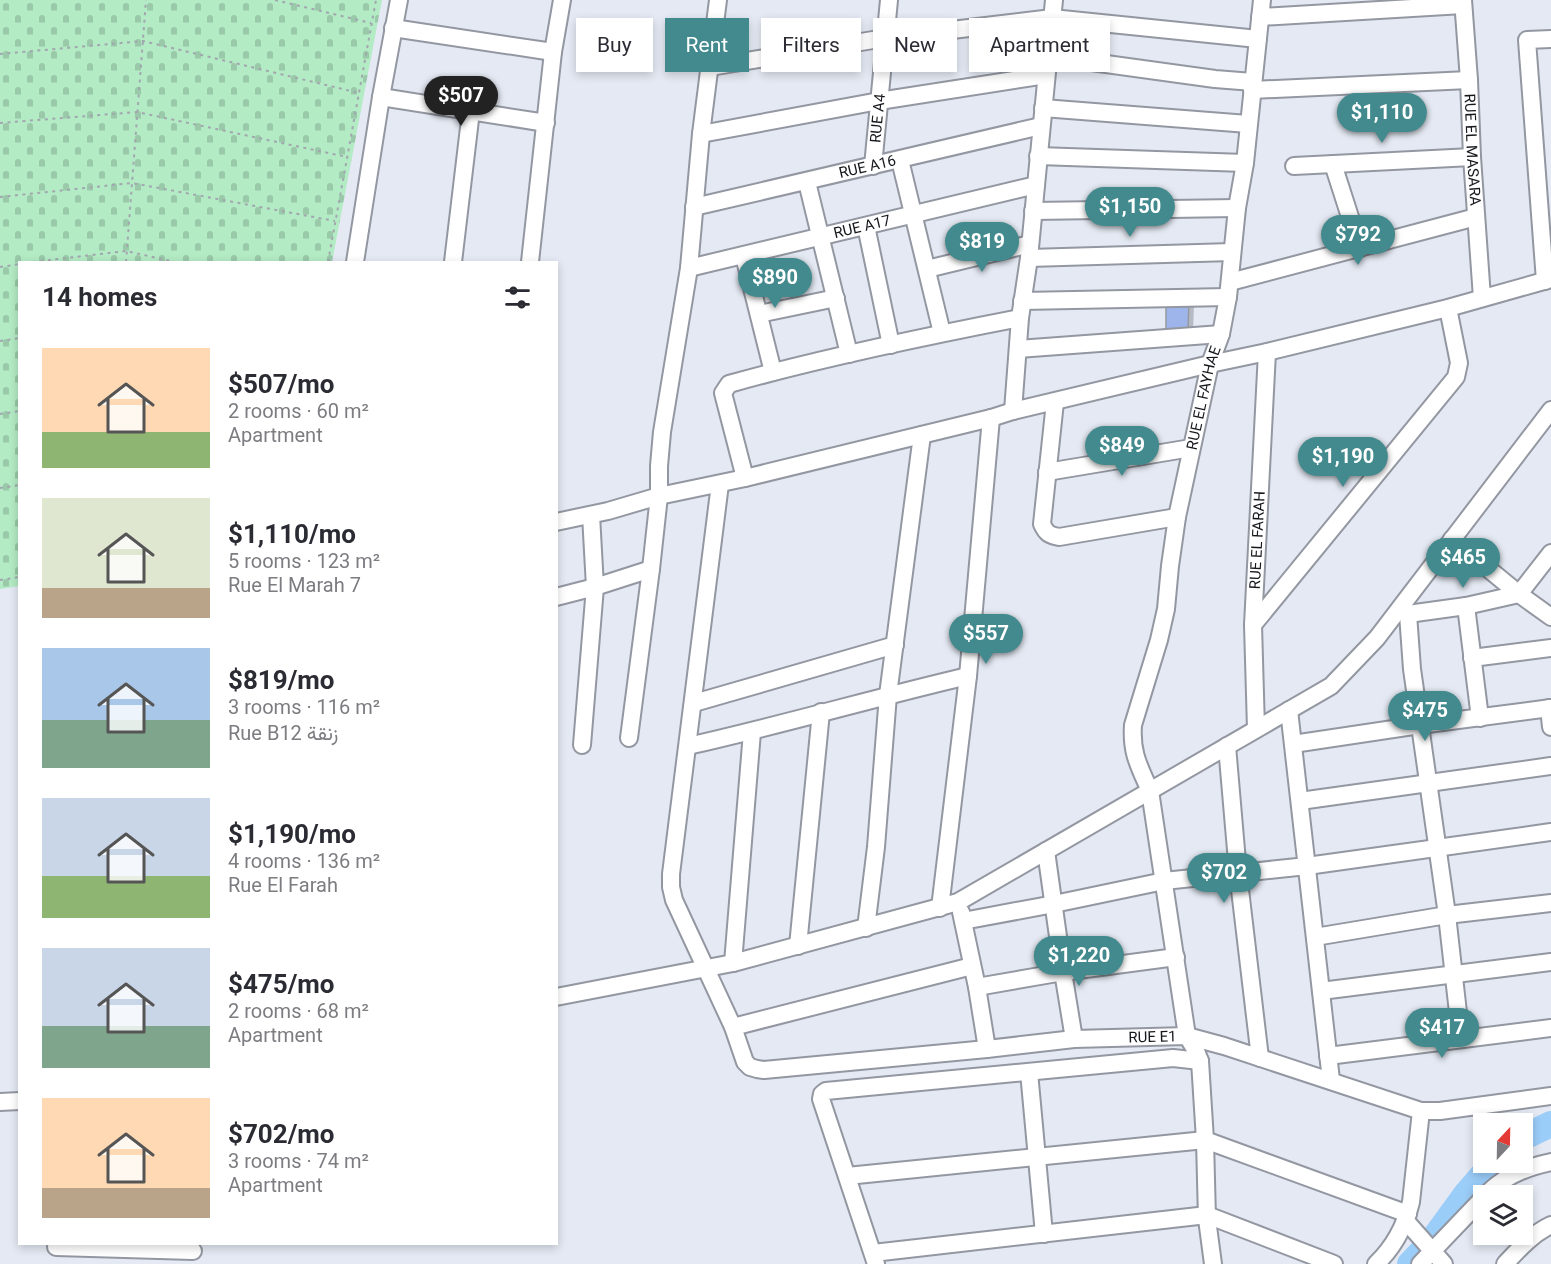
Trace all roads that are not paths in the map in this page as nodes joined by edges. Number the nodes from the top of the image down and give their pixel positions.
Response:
1 (399, 0) edge
2 (562, 0) edge
3 (718, 0) edge
4 (889, 0) edge
5 (1054, 0) edge
6 (1463, 2) edge
7 (1261, 8) edge
8 (716, 18) edge
9 (887, 18) edge
10 (1052, 18) edge
11 (1110, 24) edge
12 (393, 28) junction
13 (1258, 39) junction
14 (1551, 39) edge
15 (873, 40) edge
16 (553, 52) junction
17 (749, 61) edge
18 (1110, 65) edge
19 (709, 72) edge
20 (882, 72) edge
21 (1046, 72) edge
22 (1046, 75) junction
23 (1469, 80) junction
24 (1252, 86) junction
25 (381, 97) junction
26 (879, 101) junction
27 (1043, 108) junction
28 (471, 111) junction
29 (546, 123) junction
30 (1248, 124) junction
31 (1041, 126) junction
32 (701, 134) junction
33 (1038, 156) junction
34 (1472, 157) junction
35 (900, 160) junction
36 (1245, 163) junction
37 (1333, 164) junction
38 (873, 166) junction
39 (1294, 166) dead end
40 (807, 182) junction
41 (1036, 185) junction
42 (694, 207) junction
43 (1237, 208) junction
44 (1033, 211) junction
45 (914, 214) junction
46 (1476, 217) junction
47 (866, 226) junction
48 (821, 237) junction
49 (1360, 248) junction
50 (1029, 251) junction
51 (1232, 252) junction
52 (744, 256) junction
53 (355, 261) edge
54 (453, 261) edge
55 (530, 261) edge
56 (689, 268) junction
57 (927, 269) junction
58 (1548, 280) edge
59 (1229, 289) junction
60 (836, 298) junction
61 (1482, 298) junction
62 (1448, 308) junction
63 (1021, 309) junction
64 (759, 314) junction
65 (942, 333) junction
66 (1221, 334) junction
67 (891, 345) junction
68 (1018, 349) junction
69 (1267, 352) junction
70 (849, 354) junction
71 (1210, 364) junction
72 (773, 372) junction
73 (1055, 402) junction
74 (1551, 410) edge
75 (1013, 411) junction
76 (991, 418) junction
77 (922, 435) junction
78 (1191, 448) junction
79 (1047, 472) junction
80 (745, 478) junction
81 (720, 484) junction
82 (659, 496) junction
83 (591, 515) junction
84 (1177, 517) junction
85 (558, 522) edge
86 (1452, 539) junction
87 (1551, 553) edge
88 (651, 569) junction
89 (595, 587) junction
90 (1519, 594) junction
91 (558, 596) edge
92 (1466, 606) junction
93 (1404, 611) junction
94 (1551, 617) edge
95 (1253, 626) junction
96 (895, 645) junction
97 (1551, 648) edge
98 (1472, 658) junction
99 (968, 676) junction
100 (888, 695) junction
101 (694, 703) junction
102 (1550, 708) edge
103 (1290, 710) junction
104 (821, 712) junction
105 (1480, 718) junction
106 (1420, 725) junction
107 (1551, 727) edge
108 (1257, 729) junction
109 (752, 732) junction
110 (629, 738) dead end
111 (1293, 744) junction
112 (582, 745) dead end
113 (688, 746) junction
114 (1227, 746) junction
115 (1551, 766) edge
116 (1429, 783) junction
117 (1150, 791) junction
118 (1299, 801) junction
119 (1551, 832) edge
120 (1437, 848) junction
121 (1046, 851) junction
122 (1307, 866) junction
123 (1238, 873) junction
124 (1164, 881) junction
125 (958, 902) junction
126 (1551, 903) edge
127 (1054, 904) junction
128 (940, 908) junction
129 (1447, 915) junction
130 (963, 921) junction
131 (866, 928) junction
132 (1315, 937) junction
133 (798, 946) junction
134 (1176, 957) junction
135 (1551, 962) edge
136 (733, 963) junction
137 (972, 966) junction
138 (705, 968) junction
139 (1063, 972) junction
140 (1454, 975) junction
141 (977, 987) junction
142 (1321, 992) junction
143 (558, 997) edge
144 (733, 1027) junction
145 (1551, 1028) edge
146 (1187, 1036) junction
147 (1074, 1039) junction
148 (1461, 1039) junction
149 (987, 1049) junction
150 (1328, 1056) junction
151 (1260, 1058) junction
152 (1200, 1061) junction
153 (1029, 1072) junction
154 (1331, 1080) junction
155 (1551, 1096) edge
156 (18, 1101) edge
157 (0, 1102) edge
158 (1421, 1111) junction
159 (1206, 1140) junction
160 (1037, 1157) junction
161 (1551, 1161) edge
162 (847, 1176) junction
163 (1498, 1185) edge
164 (1473, 1208) edge
165 (1207, 1215) junction
166 (1407, 1217) junction
167 (1551, 1225) edge
168 (1044, 1234) junction
169 (56, 1245) edge
170 (1432, 1251) junction
171 (193, 1253) edge
172 (875, 1258) edge
173 (59, 1264) edge
174 (1213, 1264) edge
175 (1334, 1264) edge
176 (1376, 1264) edge
177 (1420, 1264) edge
178 (1444, 1264) edge
179 (1505, 1264) edge

1 - 12 street
2 - 16 street
3 - 8 street
4 - 9 street, RUE A4
5 - 10 street
6 - 7 street
6 - 23 street, RUE EL MASARA
7 - 13 street, RUE EL FAYHAE
11 - 13 street
12 - 16 street
12 - 25 street
13 - 24 street, RUE EL FAYHAE
14 - 58 street
15 - 17 street
16 - 29 street
18 - 24 street
19 - 32 street
20 - 26 street, RUE A4
21 - 22 street
22 - 26 street
22 - 27 street
23 - 24 street
23 - 34 street, RUE EL MASARA
24 - 30 street, RUE EL FAYHAE
25 - 28 street
25 - 53 street
26 - 32 street
26 - 38 street, RUE A4
27 - 30 street
27 - 31 street
28 - 29 street
28 - 54 street
29 - 55 street
30 - 36 street, RUE EL FAYHAE
31 - 33 street
31 - 35 street, RUE A16
32 - 42 street
33 - 36 street
33 - 41 street
34 - 37 street
34 - 46 street, RUE EL MASARA
35 - 38 street, RUE A16
35 - 45 street
36 - 43 street, RUE EL FAYHAE
37 - 39 street
37 - 49 street
38 - 40 street, RUE A16
40 - 42 street, RUE A16
40 - 48 street
41 - 44 street
41 - 45 street, RUE A17
42 - 56 street
43 - 44 street
43 - 51 street, RUE EL FAYHAE
44 - 50 street
45 - 47 street, RUE A17
45 - 57 street
46 - 49 street
46 - 61 street, RUE EL MASARA
47 - 48 street, RUE A17
47 - 67 street
48 - 52 street, RUE A17
48 - 60 street
49 - 59 street
50 - 51 street
50 - 57 street
50 - 63 street
51 - 59 street, RUE EL FAYHAE
52 - 56 street, RUE A17
52 - 64 street
56 - 82 street
57 - 65 street
58 - 61 street
59 - 63 street
59 - 66 street, RUE EL FAYHAE
60 - 64 street
60 - 70 street
61 - 62 street
62 - 69 street
62 - 95 street
63 - 65 street
63 - 68 street
64 - 72 street
65 - 67 street
66 - 68 street
66 - 71 street, RUE EL FAYHAE
67 - 70 street
68 - 75 street
69 - 71 street
69 - 95 street, RUE EL FARAH
70 - 72 street
71 - 73 street
71 - 78 street, RUE EL FAYHAE
72 - 80 street
73 - 75 street
73 - 79 street
74 - 86 street
75 - 76 street
76 - 77 street
76 - 99 street
77 - 80 street
77 - 96 street
78 - 79 street
78 - 84 street, RUE EL FAYHAE
79 - 84 street
80 - 81 street
81 - 82 street
81 - 101 street
82 - 83 street
82 - 88 street
83 - 85 street
83 - 89 street
84 - 117 street, RUE EL FAYHAE
86 - 90 street
86 - 93 street
87 - 90 street
88 - 89 street
88 - 110 street
89 - 91 street
89 - 112 street
90 - 92 street
90 - 94 street
92 - 93 street
92 - 98 street
93 - 103 street
93 - 106 street
95 - 108 street, RUE EL FARAH
96 - 100 street
96 - 101 street
97 - 98 street
98 - 105 street
99 - 100 street
99 - 128 street
100 - 104 street
100 - 131 street
101 - 113 street
102 - 105 street
102 - 107 street
103 - 108 street
103 - 111 street
104 - 109 street
104 - 133 street
105 - 106 street
106 - 111 street
106 - 116 street
108 - 114 street
109 - 113 street
109 - 136 street
111 - 118 street
113 - 138 street
114 - 117 street
114 - 123 street
115 - 116 street
116 - 118 street
116 - 120 street
117 - 121 street
117 - 124 street, RUE EL FAYHAE
118 - 122 street
119 - 120 street
120 - 122 street
120 - 129 street
121 - 125 street
121 - 127 street
122 - 123 street
122 - 132 street
123 - 124 street
123 - 151 street
124 - 127 street
124 - 134 street, RUE EL FAYHAE
125 - 128 street
125 - 130 street
126 - 129 street
127 - 130 street
127 - 139 street
128 - 131 street
129 - 132 street
129 - 140 street
130 - 137 street
131 - 133 street
132 - 142 street
133 - 136 street
134 - 139 street
134 - 146 street, RUE EL FAYHAE
135 - 140 street
136 - 138 street
137 - 141 street
137 - 144 street
138 - 143 street
138 - 144 street
139 - 141 street
139 - 147 street
140 - 142 street
140 - 148 street
141 - 149 street
142 - 150 street
144 - 149 street, RUE E1
145 - 148 street
146 - 147 street, RUE E1
146 - 151 street, RUE E1
146 - 152 street, RUE EL FAYHAE
147 - 149 street, RUE E1
148 - 150 street
150 - 154 street
151 - 154 street, RUE E1
152 - 153 street
152 - 159 street
153 - 160 street
153 - 162 street
154 - 158 street, RUE E1
155 - 158 street, RUE E1
156 - 157 street
158 - 166 street
159 - 160 street
159 - 165 street
159 - 166 street
160 - 162 street
160 - 168 street
161 - 163 street
162 - 172 street
164 - 170 street
165 - 168 street
165 - 174 street
165 - 175 street
166 - 170 street
166 - 176 street
167 - 179 street
168 - 172 street
169 - 171 street
169 - 173 street
170 - 177 street
170 - 178 street

